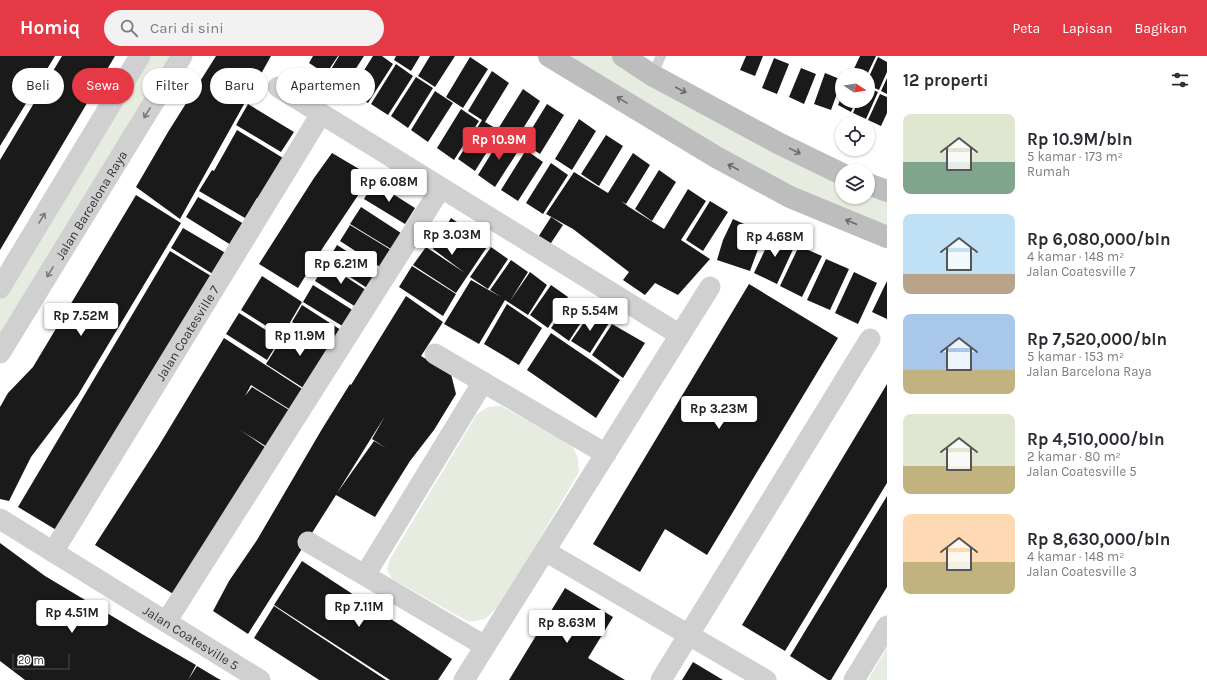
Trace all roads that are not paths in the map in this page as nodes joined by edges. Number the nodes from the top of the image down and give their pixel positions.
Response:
1 (140, 56) edge
2 (182, 56) edge
3 (549, 56) edge
4 (623, 56) edge
5 (657, 65) edge
6 (304, 104) edge
7 (321, 114) junction
8 (835, 171) edge
9 (875, 187) edge
10 (441, 188) junction
11 (887, 192) edge
12 (887, 236) edge
13 (710, 287) dead end
14 (0, 288) edge
15 (680, 335) junction
16 (870, 339) dead end
17 (0, 353) edge
18 (435, 354) dead end
19 (483, 382) junction
20 (606, 454) junction
21 (0, 519) edge
22 (308, 542) dead end
23 (544, 551) junction
24 (53, 552) junction
25 (365, 575) junction
26 (166, 622) junction
27 (887, 626) edge
28 (689, 635) junction
29 (485, 646) junction
30 (260, 680) edge
31 (464, 680) edge
32 (661, 680) edge
33 (766, 680) edge
34 (854, 680) edge

14 -> 1 street
2 -> 17 street, Jalan Barcelona Raya
12 -> 3 street
4 - 5 street
5 -> 8 street
6 - 7 street
7 - 10 street
7 - 24 street, Jalan Coatesville 7
9 - 11 street
10 - 15 street
10 - 26 street
13 - 15 street
15 - 20 street
16 - 28 street
18 - 19 street
19 - 20 street
19 - 25 street
20 - 23 street
21 - 24 street, Jalan Coatesville 5
22 - 25 street
23 - 28 street
23 - 29 street
24 - 26 street, Jalan Coatesville 5
25 - 29 street
26 - 30 street, Jalan Coatesville 5
27 - 34 street
28 - 32 street
28 - 33 street
29 - 31 street

